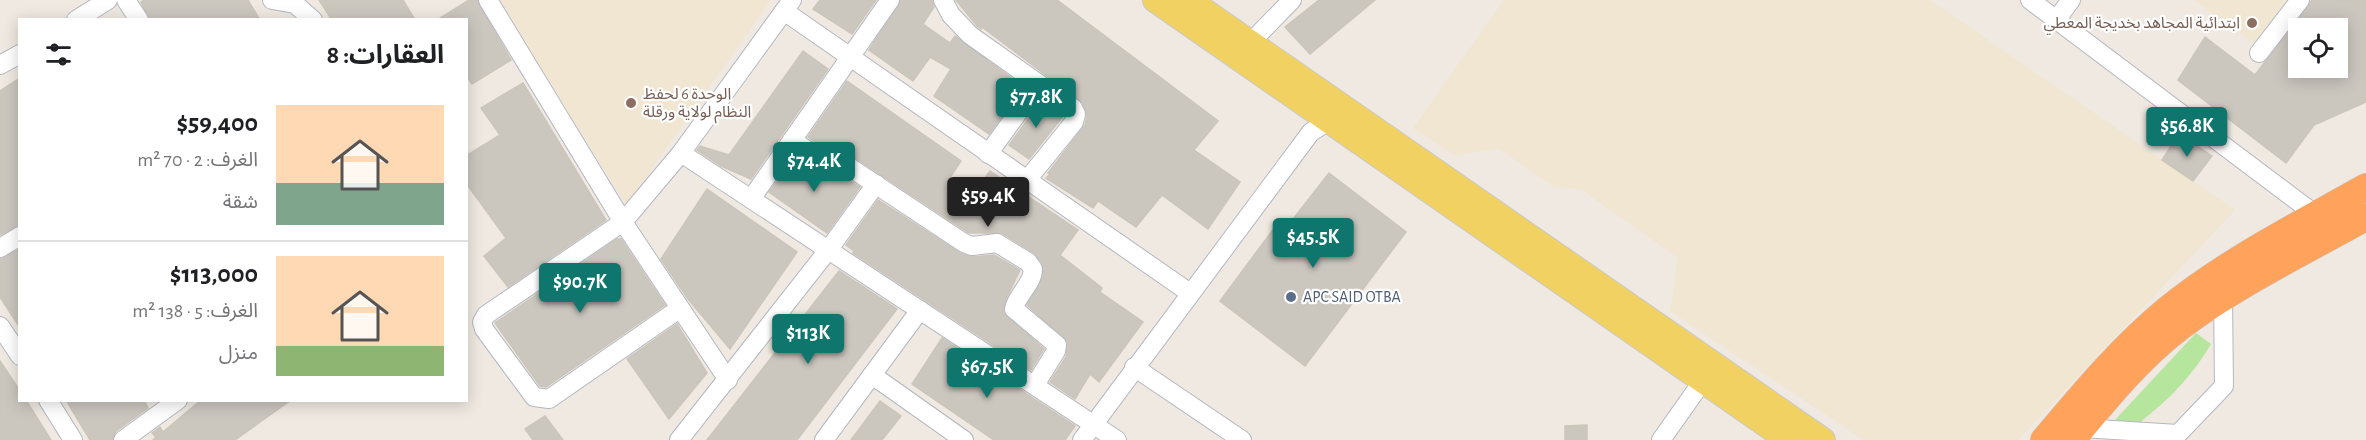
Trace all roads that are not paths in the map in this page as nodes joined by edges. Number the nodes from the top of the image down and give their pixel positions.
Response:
1 (108, 0) edge
2 (126, 0) edge
3 (272, 0) edge
4 (488, 0) edge
5 (890, 0) edge
6 (943, 0) edge
7 (1155, 0) edge
8 (1189, 0) edge
9 (1292, 0) edge
10 (2030, 0) edge
11 (2071, 0) edge
12 (2300, 0) edge
13 (788, 6) edge
14 (79, 18) edge
15 (138, 18) edge
16 (311, 18) edge
17 (2056, 20) junction
18 (1250, 42) junction
19 (2259, 53) dead end
20 (18, 55) edge
21 (850, 57) junction
22 (0, 65) edge
23 (1039, 84) junction
24 (1325, 113) junction
25 (792, 141) junction
26 (681, 153) junction
27 (988, 154) junction
28 (1027, 180) junction
29 (876, 184) junction
30 (2366, 187) edge
31 (751, 199) junction
32 (2316, 215) junction
33 (2366, 217) edge
34 (623, 222) junction
35 (18, 237) edge
36 (0, 248) edge
37 (829, 249) junction
38 (1190, 293) junction
39 (2223, 298) junction
40 (679, 309) junction
41 (921, 310) junction
42 (0, 326) edge
43 (18, 353) edge
44 (1134, 367) junction
45 (872, 375) junction
46 (728, 380) junction
47 (1702, 382) junction
48 (1035, 385) junction
49 (49, 402) edge
50 (175, 402) edge
51 (1094, 424) junction
52 (2077, 434) edge
53 (956, 438) edge
54 (73, 440) edge
55 (123, 440) edge
56 (680, 440) edge
57 (825, 440) edge
58 (1082, 440) edge
59 (1117, 440) edge
60 (1242, 440) edge
61 (1661, 440) edge
62 (1788, 440) edge
63 (1823, 440) edge
64 (2044, 440) edge

1 - 14 street
2 - 15 street
3 - 16 street
4 - 34 street
5 - 21 street
6 - 23 street
7 - 24 main road
8 - 18 main road
9 - 18 street
10 - 17 street
11 - 17 street
12 - 19 street
13 - 21 street
13 - 26 street
17 - 32 street
18 - 24 main road
20 - 22 street
21 - 25 street
21 - 27 street
23 - 27 street
23 - 28 street
24 - 38 street
24 - 47 main road
24 - 63 main road
25 - 29 street
25 - 31 street
26 - 31 street
26 - 34 street
27 - 28 street
28 - 38 street
29 - 37 street
29 - 48 street
30 - 32 highway
31 - 37 street
32 - 64 highway
33 - 39 highway
34 - 40 street
34 - 40 street
35 - 36 street
37 - 41 street
37 - 46 street
38 - 44 street
39 - 52 highway
39 - 52 street
40 - 46 street
41 - 45 street
41 - 48 street
42 - 43 street
44 - 51 street
44 - 60 street
45 - 53 street
45 - 57 street
46 - 56 street
47 - 61 street
47 - 62 main road
48 - 51 street
49 - 54 street
50 - 55 street
51 - 58 street
51 - 59 street

